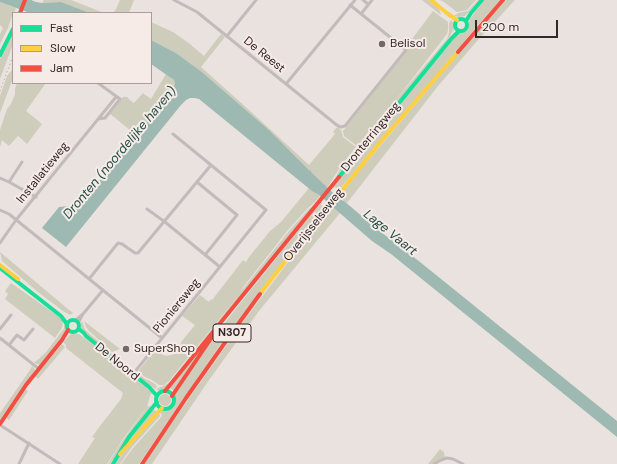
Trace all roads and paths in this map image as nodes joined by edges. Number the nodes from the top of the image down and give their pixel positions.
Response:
1 (25, 0) edge
2 (174, 0) edge
3 (256, 0) edge
4 (355, 0) edge
5 (363, 0) edge
6 (372, 0) edge
7 (431, 0) edge
8 (482, 0) edge
9 (503, 0) edge
10 (368, 4) junction
11 (350, 5) junction
12 (20, 12) edge
13 (361, 14) junction
14 (465, 20) junction
15 (457, 21) junction
16 (458, 30) junction
17 (12, 31) edge
18 (227, 36) junction
19 (0, 55) edge
20 (99, 84) edge
21 (286, 84) junction
22 (173, 134) dead end
23 (22, 162) dead end
24 (211, 165) junction
25 (0, 178) edge
26 (9, 182) junction
27 (197, 182) junction
28 (36, 197) junction
29 (147, 209) dead end
30 (0, 210) edge
31 (16, 220) junction
32 (165, 222) junction
33 (1, 240) edge
34 (205, 255) junction
35 (0, 264) edge
36 (220, 267) junction
37 (0, 268) edge
38 (89, 279) junction
39 (23, 286) junction
40 (103, 290) junction
41 (11, 315) dead end
42 (77, 321) junction
43 (68, 322) junction
44 (0, 329) edge
45 (33, 329) dead end
46 (216, 329) junction
47 (78, 330) junction
48 (70, 331) junction
49 (0, 338) edge
50 (162, 338) junction
51 (9, 344) junction
52 (39, 369) junction
53 (133, 374) junction
54 (165, 391) junction
55 (158, 395) junction
56 (172, 396) junction
57 (156, 402) junction
58 (162, 408) junction
59 (0, 424) edge
60 (29, 443) junction
61 (117, 457) junction
62 (19, 464) edge
63 (60, 464) edge
64 (113, 464) edge
65 (142, 464) edge
66 (434, 464) edge
67 (463, 464) edge

1 - 12 main road
2 - 18 street, De Reest
3 - 18 street
4 - 11 street
5 - 10 street
6 - 10 street
7 - 15 main road
8 - 14 main road
9 - 65 main road, Overijsselseweg / N307
10 - 13 street
11 - 13 street
11 - 21 street
13 - 21 street, De Reest
14 - 15 main road
14 - 16 main road
15 - 16 main road
16 - 46 main road, Dronterringweg
17 - 19 main road
18 - 21 street, De Reest
20 - 28 street, Installatieweg
22 - 24 street, Pioniersweg
23 - 26 street
24 - 27 street
24 - 36 street, Pioniersweg
25 - 26 street
26 - 28 street
27 - 32 street
27 - 34 street
28 - 31 street, Installatieweg
29 - 32 street
30 - 31 street
31 - 33 street, Installatieweg
31 - 38 street
32 - 34 street
32 - 38 street
34 - 36 street
35 - 39 main road
36 - 50 street, Pioniersweg
37 - 39 main road
38 - 40 street
39 - 43 main road
40 - 42 street
40 - 50 street
41 - 44 street
42 - 43 main road
42 - 47 main road
43 - 48 main road
45 - 51 street
46 - 54 main road, Dronterringweg
46 - 56 main road, Dronterringweg
47 - 48 main road
47 - 53 main road, De Noord
48 - 52 main road
49 - 51 street
50 - 53 street, Pioniersweg
51 - 52 street
52 - 59 main road
53 - 55 main road, De Noord
54 - 55 main road
54 - 56 main road
55 - 57 main road
56 - 58 main road
57 - 58 main road
57 - 61 main road
58 - 61 main road
59 - 60 street
60 - 62 street
60 - 63 street
61 - 64 main road
66 - 67 street

